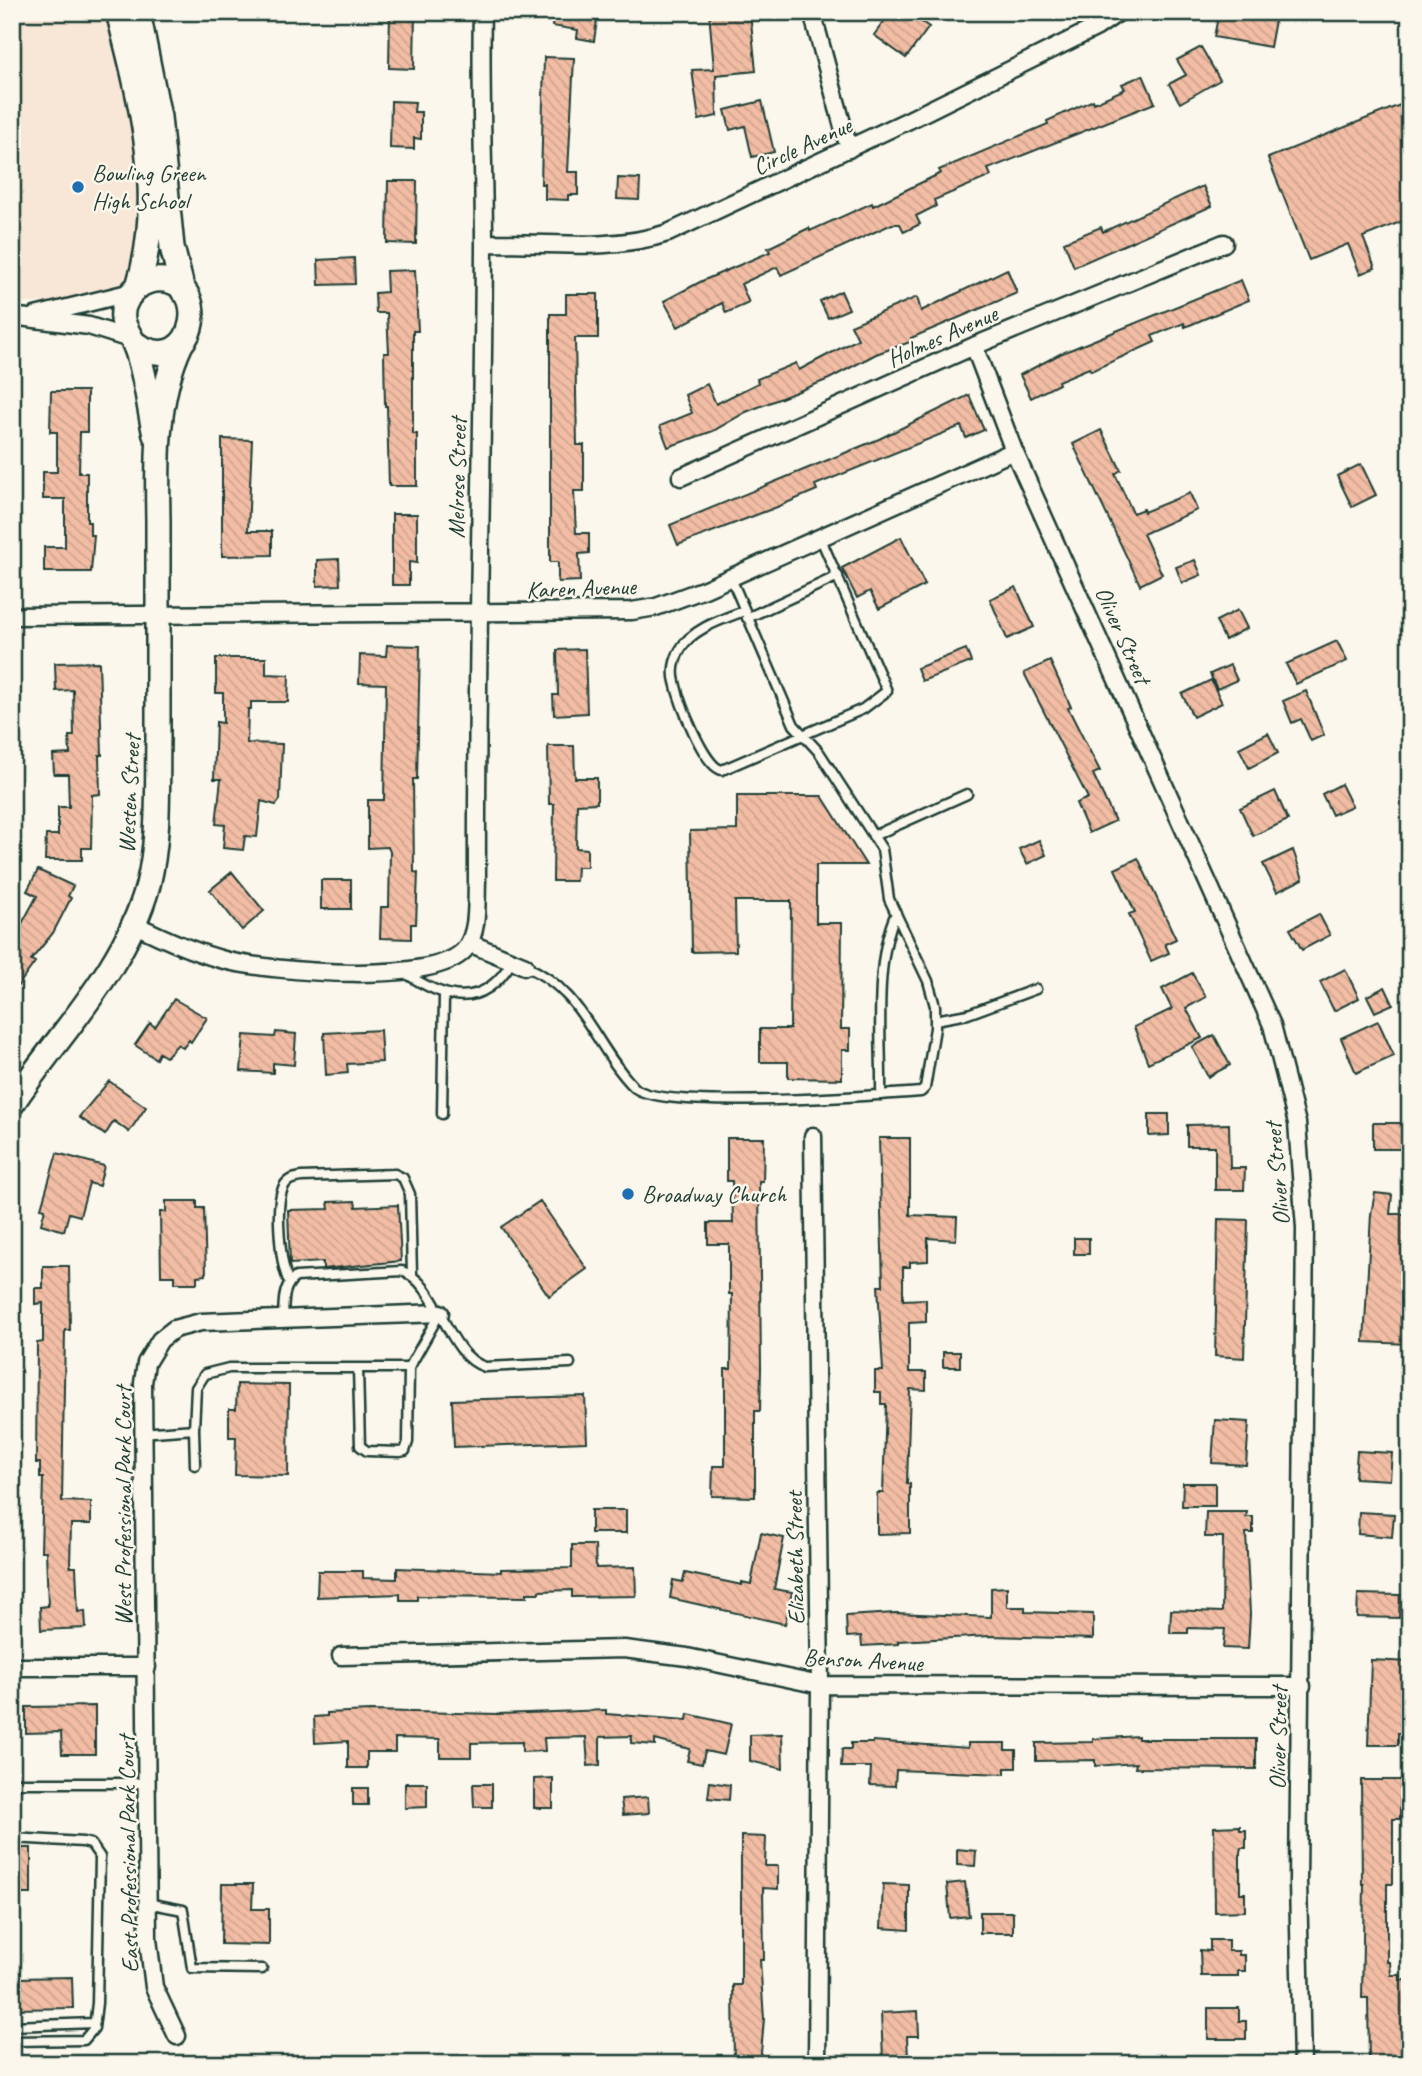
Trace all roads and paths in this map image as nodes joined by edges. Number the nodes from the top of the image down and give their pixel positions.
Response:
1 (118, 12) edge
2 (138, 12) edge
3 (482, 12) edge
4 (812, 12) edge
5 (1119, 12) edge
6 (849, 149) junction
7 (484, 243) junction
8 (1224, 243) dead end
9 (135, 289) junction
10 (183, 291) junction
11 (12, 316) edge
12 (32, 317) junction
13 (132, 341) junction
14 (181, 344) junction
15 (974, 346) junction
16 (157, 446) junction
17 (1014, 451) junction
18 (681, 477) dead end
19 (820, 537) junction
20 (838, 576) junction
21 (731, 578) junction
22 (477, 612) junction
23 (159, 615) junction
24 (746, 615) junction
25 (12, 616) edge
26 (805, 736) junction
27 (967, 794) dead end
28 (873, 836) junction
29 (896, 913) junction
30 (134, 924) junction
31 (469, 943) junction
32 (519, 963) junction
33 (401, 970) junction
34 (1036, 989) dead end
35 (444, 996) junction
36 (935, 1020) junction
37 (881, 1094) junction
38 (12, 1104) edge
39 (442, 1114) dead end
40 (813, 1136) dead end
41 (412, 1274) junction
42 (289, 1282) junction
43 (440, 1313) junction
44 (283, 1318) junction
45 (570, 1363) dead end
46 (358, 1368) junction
47 (409, 1368) junction
48 (194, 1429) junction
49 (141, 1433) junction
50 (195, 1465) dead end
51 (341, 1656) dead end
52 (12, 1667) edge
53 (147, 1667) junction
54 (820, 1685) junction
55 (1302, 1686) junction
56 (12, 1783) edge
57 (147, 1783) junction
58 (12, 1838) edge
59 (147, 1903) junction
60 (262, 1969) dead end
61 (94, 2023) junction
62 (12, 2026) edge
63 (177, 2035) dead end
64 (12, 2041) edge
65 (817, 2064) edge
66 (1302, 2064) edge

1 - 9 street
2 - 10 street
3 - 7 street, Melrose Street
4 - 6 street
5 - 6 street, Circle Avenue
6 - 7 street, Circle Avenue
7 - 22 street, Melrose Street
8 - 15 street, Holmes Avenue
9 - 10 street
9 - 12 street
9 - 13 street
10 - 14 street
11 - 12 street
12 - 13 street
13 - 14 street
13 - 16 street, Westen Street
14 - 16 street, Westen Street
15 - 17 street, Oliver Street
15 - 18 street, Holmes Avenue
16 - 23 street, Westen Street
17 - 19 street, Karen Avenue
17 - 55 street, Oliver Street
19 - 20 lane
19 - 21 street, Karen Avenue
20 - 24 lane
20 - 26 lane
21 - 22 street, Karen Avenue
21 - 24 lane
22 - 23 street, Karen Avenue
22 - 31 street, Melrose Street
23 - 25 street, Karen Avenue
23 - 30 street, Westen Street
24 - 26 lane
24 - 26 lane
26 - 28 lane
27 - 28 lane
28 - 29 lane
29 - 36 lane
29 - 37 lane
30 - 33 street
30 - 38 street, Westen Street
31 - 32 street
31 - 33 street
32 - 35 lane
32 - 37 lane
33 - 35 lane
34 - 36 lane
35 - 39 lane
36 - 37 lane
40 - 54 street, Elizabeth Street
41 - 42 lane
41 - 42 lane
41 - 43 lane
42 - 44 lane
43 - 44 street, West Professional Park Court
43 - 45 lane
43 - 47 lane
44 - 49 street, West Professional Park Court
46 - 47 lane
46 - 47 lane
46 - 48 lane
48 - 49 lane
48 - 50 lane
49 - 53 street, West Professional Park Court
51 - 54 street, Benson Avenue
52 - 53 street
53 - 57 street, East Professional Park Court
54 - 55 street, Benson Avenue
54 - 65 street, Elizabeth Street
55 - 66 street, Oliver Street
56 - 57 lane
57 - 59 street, East Professional Park Court
58 - 61 lane
59 - 60 lane
59 - 63 street, East Professional Park Court
61 - 62 lane
61 - 64 lane

